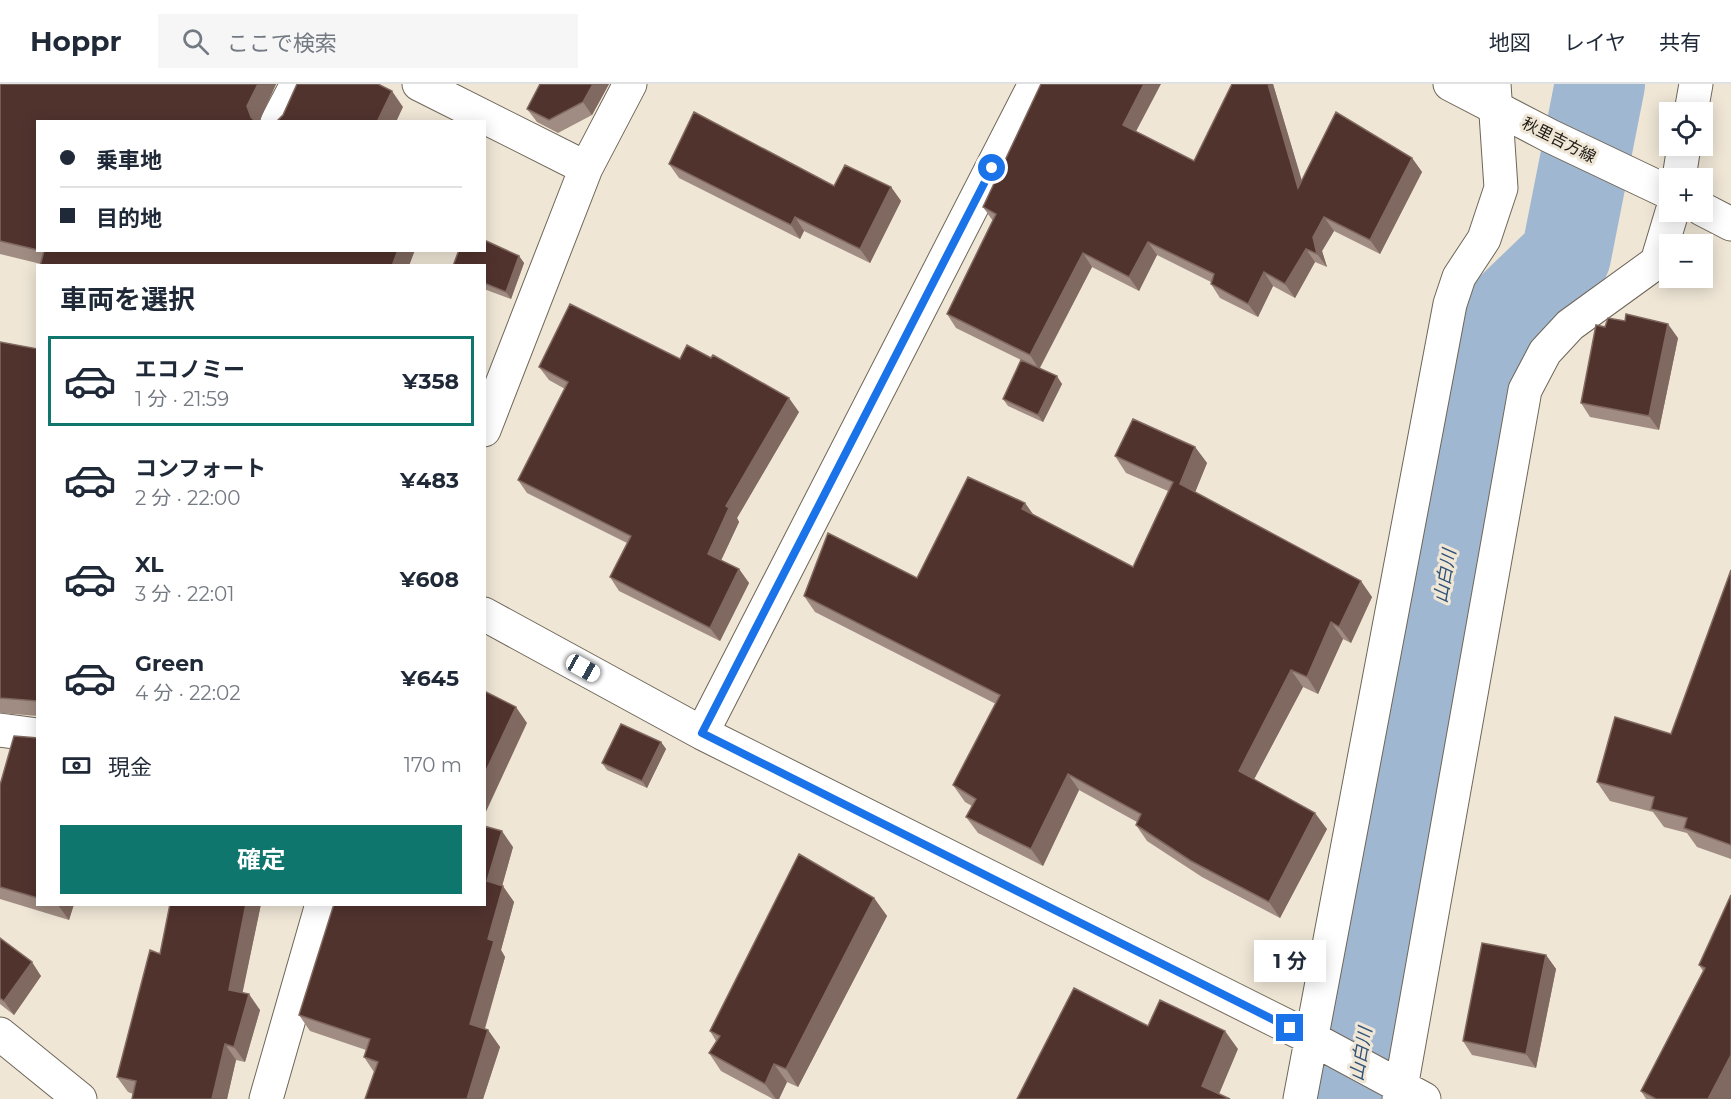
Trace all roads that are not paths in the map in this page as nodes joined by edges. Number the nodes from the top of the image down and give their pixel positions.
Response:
1 (297, 84) edge
2 (419, 84) edge
3 (630, 84) edge
4 (1035, 84) edge
5 (1450, 84) edge
6 (1696, 84) edge
7 (1495, 96) edge
8 (1693, 102) edge
9 (278, 120) edge
10 (586, 168) junction
11 (1659, 188) edge
12 (1713, 215) edge
13 (1669, 222) edge
14 (1731, 224) edge
15 (486, 425) edge
16 (486, 615) edge
17 (0, 730) edge
18 (702, 733) junction
19 (36, 735) edge
20 (321, 906) edge
21 (0, 1034) edge
22 (1323, 1045) junction
23 (1400, 1089) edge
24 (80, 1099) edge
25 (266, 1099) edge
26 (1300, 1099) edge

1 - 9 street
2 - 10 street
3 - 10 street
4 - 18 street
5 - 7 street, 秋里吉方線
6 - 8 street
7 - 11 street, 秋里吉方線
7 - 22 street
10 - 15 street
12 - 14 street
13 - 23 street
16 - 18 street
17 - 19 street
18 - 22 street
20 - 25 street
21 - 24 street
22 - 23 street
22 - 26 street

